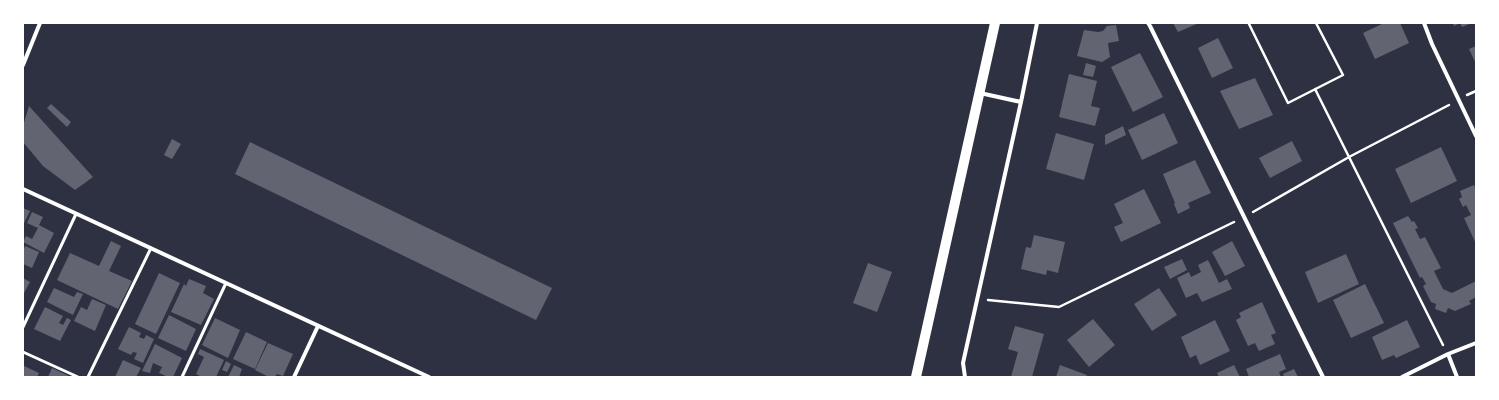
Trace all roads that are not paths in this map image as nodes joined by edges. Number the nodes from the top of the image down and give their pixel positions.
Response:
1 (40, 23) edge
2 (995, 23) edge
3 (1037, 23) edge
4 (1148, 23) edge
5 (1424, 23) edge
6 (23, 65) edge
7 (979, 92) junction
8 (1021, 102) junction
9 (1476, 136) edge
10 (23, 189) edge
11 (76, 214) junction
12 (151, 248) junction
13 (226, 283) junction
14 (318, 326) junction
15 (23, 327) edge
16 (1476, 343) edge
17 (23, 352) edge
18 (1448, 354) junction
19 (78, 377) edge
20 (88, 377) edge
21 (182, 377) edge
22 (294, 377) edge
23 (429, 377) edge
24 (916, 377) edge
25 (965, 377) edge
26 (1323, 377) edge
27 (1402, 377) edge
28 (1457, 377) edge

1 - 6 street
2 - 7 main road
3 - 8 street
4 - 26 street
5 - 9 street
7 - 8 street
7 - 24 main road
8 - 25 street
10 - 11 street
11 - 12 street
11 - 15 lane
12 - 13 street
12 - 20 lane
13 - 14 street
13 - 21 lane
14 - 22 street
14 - 23 street
16 - 18 street
17 - 19 lane
18 - 27 street
18 - 28 street

